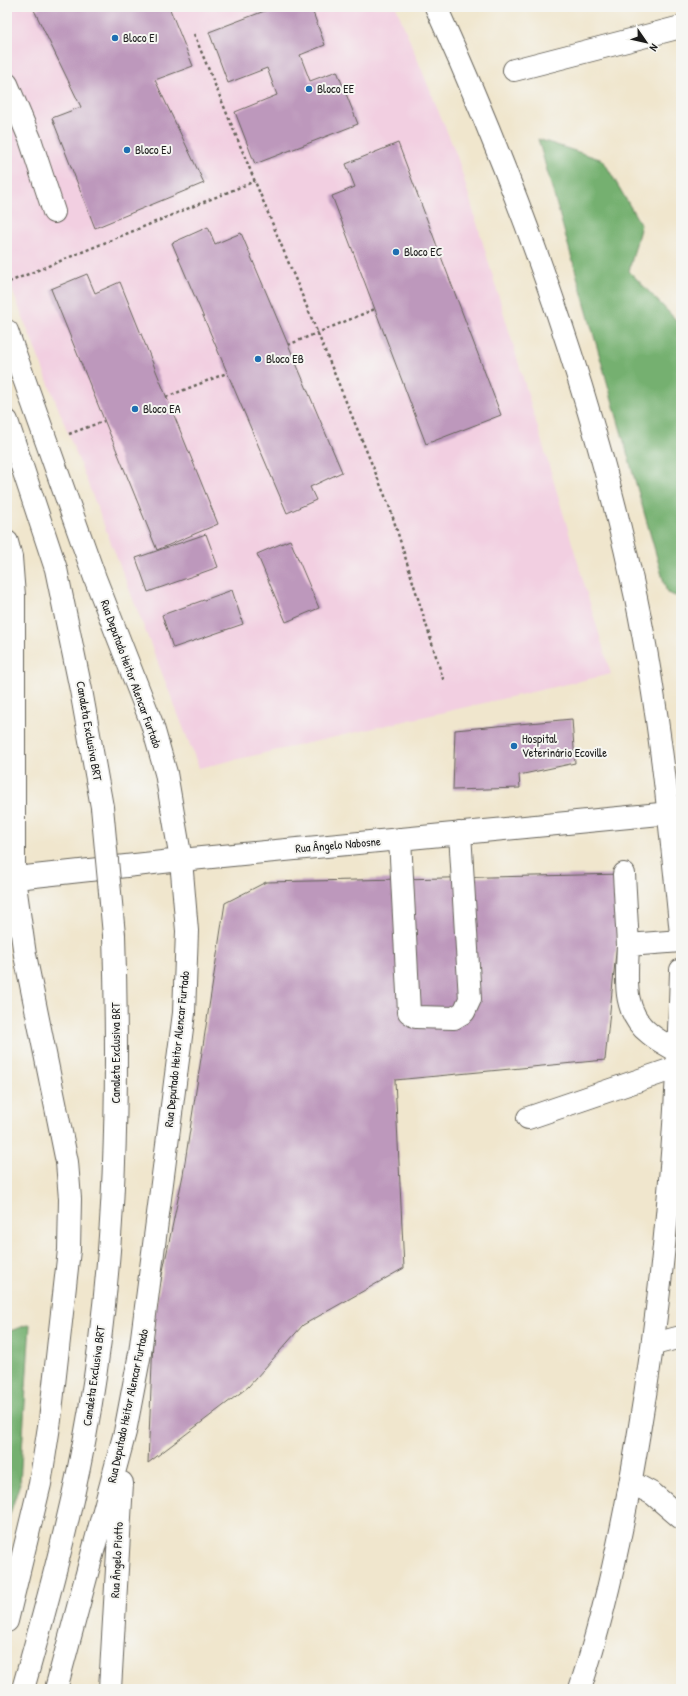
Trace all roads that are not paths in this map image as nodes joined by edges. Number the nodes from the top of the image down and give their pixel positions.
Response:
1 (436, 7) edge
2 (681, 27) edge
3 (514, 70) dead end
4 (7, 84) edge
5 (54, 212) dead end
6 (7, 331) edge
7 (7, 421) edge
8 (7, 542) edge
9 (675, 812) edge
10 (460, 833) junction
11 (400, 839) junction
12 (181, 860) junction
13 (624, 874) dead end
14 (11, 878) edge
15 (681, 934) edge
16 (681, 941) edge
17 (628, 945) junction
18 (681, 970) edge
19 (679, 1060) junction
20 (528, 1118) dead end
21 (681, 1337) edge
22 (654, 1344) junction
23 (125, 1432) junction
24 (631, 1482) junction
25 (681, 1518) edge
26 (7, 1621) edge
27 (23, 1689) edge
28 (56, 1689) edge
29 (110, 1689) edge
30 (580, 1689) edge

1 - 9 street
2 - 3 street
4 - 5 street
6 - 12 street, Rua Deputado Heitor Alencar Furtado
7 - 27 street, Canaleta Exclusiva BRT, bridge
8 - 14 street
9 - 10 street, Rua Ângelo Nabosne
9 - 15 street
10 - 11 street, Rua Ângelo Nabosne
10 - 11 street
11 - 12 street, Rua Ângelo Nabosne
12 - 14 street, Rua Ângelo Nabosne
12 - 23 street, Rua Deputado Heitor Alencar Furtado
13 - 17 street
14 - 26 street
16 - 17 street
17 - 19 street
18 - 19 street
19 - 20 street
19 - 22 street
21 - 22 street
22 - 24 street
23 - 28 street, Rua Deputado Heitor Alencar Furtado
23 - 29 street, Rua Ângelo Piotto
24 - 25 street
24 - 30 street

